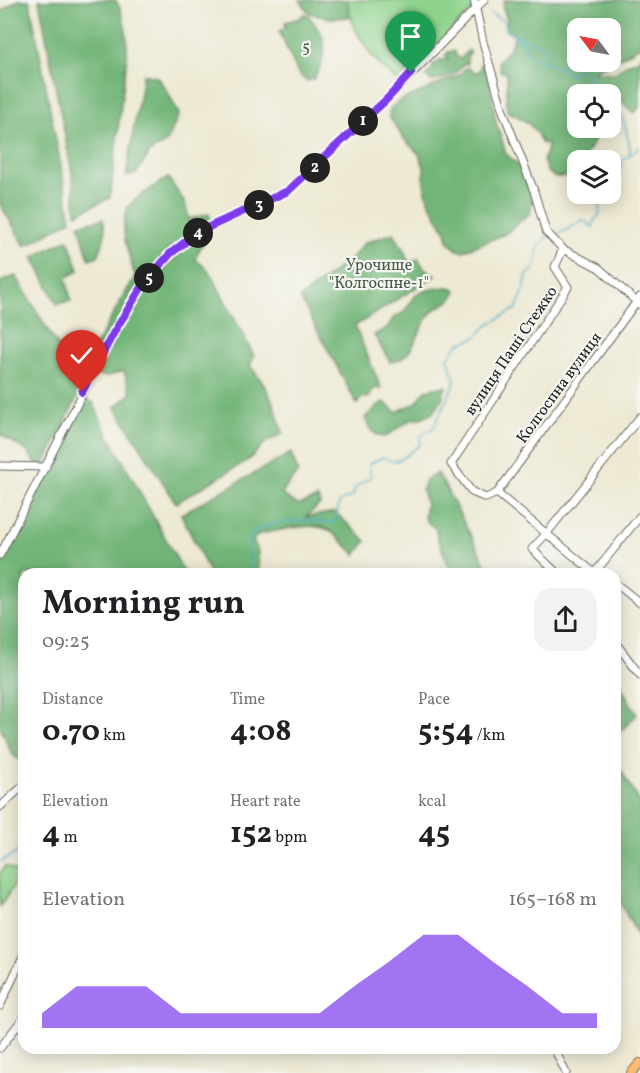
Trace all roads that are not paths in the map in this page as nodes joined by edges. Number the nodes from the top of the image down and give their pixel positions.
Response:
1 (484, 0) edge
2 (476, 4) edge
3 (563, 249) junction
4 (639, 301) edge
5 (640, 417) edge
6 (0, 466) edge
7 (46, 467) junction
8 (497, 493) junction
9 (640, 516) edge
10 (547, 533) junction
11 (0, 555) edge
12 (552, 568) edge
13 (591, 568) edge
14 (599, 568) edge
15 (621, 588) edge
16 (640, 603) edge
17 (621, 650) edge
18 (640, 675) edge
19 (18, 790) edge
20 (0, 807) edge
21 (18, 967) edge
22 (0, 1006) edge
23 (18, 1025) edge
24 (0, 1048) edge
25 (557, 1054) edge
26 (640, 1063) edge
27 (566, 1073) edge
28 (631, 1073) edge

1 - 2 street
2 - 3 street
2 - 7 street
3 - 4 street
3 - 8 street, вулиця Паші Стежко
4 - 8 street, Колгоспна вулиця
5 - 10 street
6 - 7 street
7 - 11 street
8 - 10 street
9 - 14 street
10 - 12 street
10 - 13 street
15 - 16 street
17 - 18 street
19 - 20 street
21 - 22 street
23 - 24 street
25 - 27 street
26 - 28 main road

